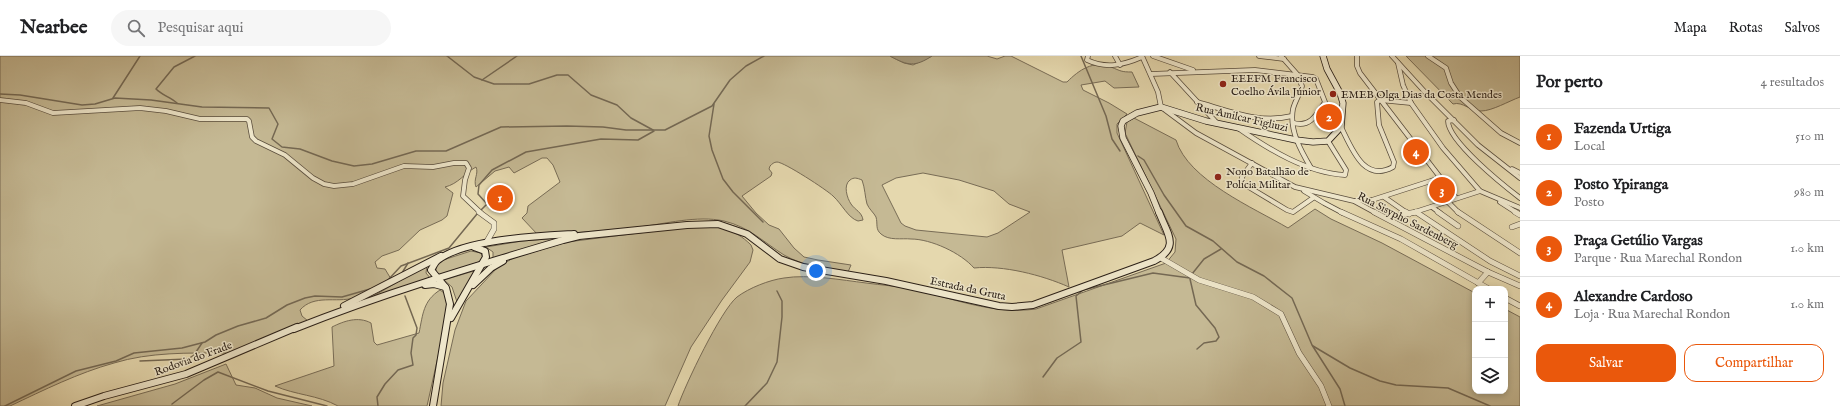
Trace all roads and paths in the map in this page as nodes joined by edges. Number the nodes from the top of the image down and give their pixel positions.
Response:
1 (1088, 56) edge
2 (1114, 56) edge
3 (1142, 56) edge
4 (1153, 56) edge
5 (1259, 56) edge
6 (1323, 56) edge
7 (1357, 56) edge
8 (1392, 56) edge
9 (1428, 56) edge
10 (1283, 57) edge
11 (1398, 63) junction
12 (1120, 65) junction
13 (1197, 71) junction
14 (1170, 72) junction
15 (1151, 74) junction
16 (1297, 74) junction
17 (0, 100) edge
18 (1383, 100) junction
19 (1197, 102) junction
20 (1411, 103) junction
21 (1161, 107) junction
22 (1292, 116) junction
23 (1454, 120) junction
24 (1216, 123) junction
25 (1294, 123) junction
26 (1341, 127) junction
27 (1238, 129) junction
28 (1296, 140) junction
29 (1328, 141) junction
30 (1520, 143) edge
31 (1252, 163) junction
32 (1505, 165) junction
33 (1311, 168) junction
34 (1520, 173) edge
35 (1440, 178) junction
36 (1520, 178) edge
37 (1432, 181) junction
38 (1303, 190) junction
39 (1480, 190) junction
40 (1384, 197) junction
41 (1313, 198) junction
42 (1456, 198) junction
43 (1494, 198) junction
44 (1520, 198) edge
45 (1354, 201) junction
46 (1449, 201) junction
47 (1432, 207) junction
48 (1520, 208) edge
49 (1416, 212) junction
50 (1409, 214) junction
51 (1520, 215) edge
52 (1386, 217) junction
53 (1520, 224) edge
54 (1458, 226) dead end
55 (1512, 227) dead end
56 (606, 234) junction
57 (486, 243) junction
58 (473, 247) junction
59 (521, 252) junction
60 (1520, 253) edge
61 (441, 256) junction
62 (1161, 258) junction
63 (482, 264) junction
64 (1488, 272) junction
65 (1520, 276) edge
66 (437, 278) junction
67 (1478, 283) junction
68 (413, 286) junction
69 (1484, 286) edge
70 (1520, 286) edge
71 (446, 288) junction
72 (464, 293) junction
73 (1508, 300) edge
74 (1520, 306) edge
75 (448, 325) junction
76 (294, 328) junction
77 (75, 406) edge
78 (433, 406) edge
79 (1329, 406) edge

1 - 12 street
2 - 12 street
3 - 12 street
3 - 15 street
4 - 13 street
5 - 10 street
6 - 26 main road
7 - 18 street
8 - 11 street
9 - 30 street
10 - 16 street
11 - 20 street
11 - 23 street
13 - 14 street
13 - 16 street
14 - 15 street
14 - 19 street
15 - 21 street
16 - 22 street
16 - 25 street
17 - 57 street
18 - 20 street
18 - 26 street
18 - 35 street
19 - 22 street
19 - 24 street
20 - 39 street
21 - 24 main road, Rua Amilcar Figliuzi
21 - 31 street, Rua Sisypho Sardenberg
21 - 62 main road
22 - 25 street
23 - 32 street
23 - 44 street
24 - 27 main road, Rua Amilcar Figliuzi
25 - 28 street
26 - 29 main road
27 - 28 main road, Rua Amilcar Figliuzi
27 - 33 street
28 - 29 main road, Rua Amilcar Figliuzi
28 - 33 street
29 - 33 street
31 - 38 street, Rua Sisypho Sardenberg
31 - 41 street
32 - 34 street
32 - 36 street
35 - 37 street
35 - 42 street
37 - 40 street
37 - 46 street
38 - 41 street
38 - 45 street, Rua Sisypho Sardenberg
39 - 42 street
39 - 43 street
40 - 45 street
40 - 50 street
41 - 67 street
42 - 46 street
43 - 48 street
43 - 51 street
45 - 52 street, Rua Sisypho Sardenberg
46 - 47 street
46 - 60 street
47 - 49 street
47 - 54 street
49 - 50 street
49 - 65 street
50 - 52 street
52 - 64 street, Rua Sisypho Sardenberg
53 - 55 street
56 - 57 main road, Rodovia do Frade
56 - 59 main road
56 - 62 main road, Estrada da Gruta
57 - 58 main road, Rodovia do Frade
58 - 61 main road, Rodovia do Frade
58 - 63 main road
59 - 63 main road, Rodovia do Frade
59 - 72 main road
61 - 66 main road
61 - 76 main road, Rodovia do Frade
62 - 79 street
63 - 66 main road, Rodovia do Frade
63 - 72 main road
64 - 67 street
64 - 70 street, Rua Sisypho Sardenberg
66 - 68 main road, Rodovia do Frade
66 - 71 main road
67 - 69 street
68 - 71 main road
68 - 76 main road, Rodovia do Frade
71 - 75 main road
72 - 75 main road
73 - 74 street
75 - 78 main road
76 - 77 main road, Rodovia do Frade

